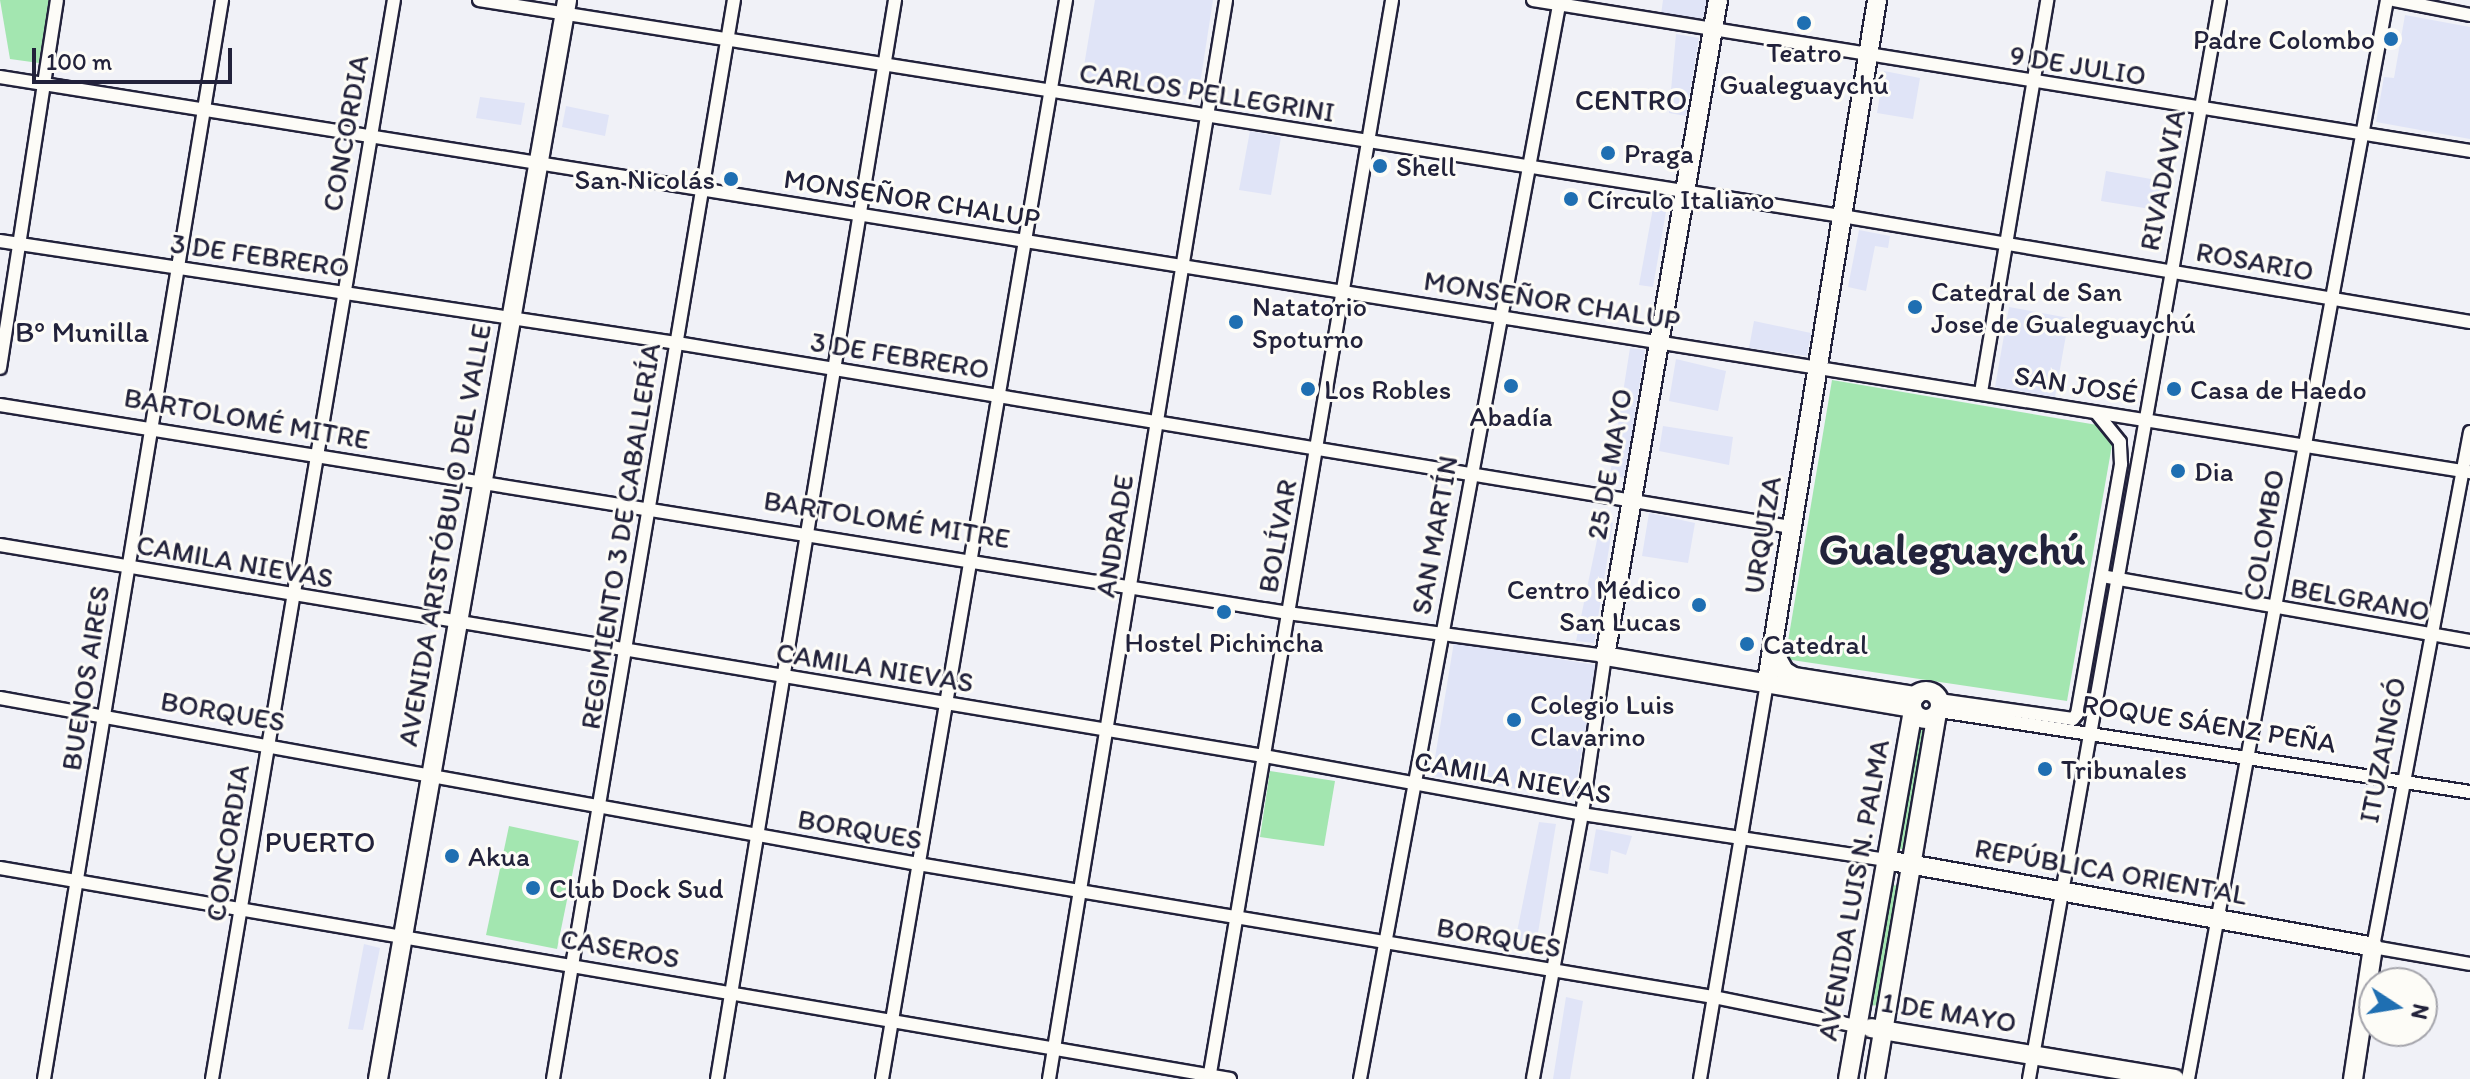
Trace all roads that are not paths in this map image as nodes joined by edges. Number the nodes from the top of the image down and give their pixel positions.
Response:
1 (57, 0) edge
2 (222, 0) edge
3 (394, 0) edge
4 (479, 0) edge
5 (734, 0) edge
6 (895, 0) edge
7 (1066, 0) edge
8 (1226, 0) edge
9 (1392, 0) edge
10 (1533, 0) edge
11 (1718, 0) edge
12 (1877, 0) edge
13 (2047, 0) edge
14 (2220, 0) edge
15 (2387, 0) edge
16 (2394, 0) edge
17 (1560, 2) edge
18 (566, 7) edge
19 (2470, 15) edge
20 (1713, 30) junction
21 (728, 40) junction
22 (1868, 56) junction
23 (885, 65) junction
24 (0, 77) edge
25 (2033, 82) junction
26 (44, 84) junction
27 (1050, 91) junction
28 (2199, 109) junction
29 (204, 110) junction
30 (1207, 117) junction
31 (2361, 134) junction
32 (368, 136) junction
33 (1368, 142) junction
34 (2470, 151) edge
35 (537, 164) junction
36 (1529, 167) junction
37 (703, 189) junction
38 (1685, 191) junction
39 (860, 214) junction
40 (1842, 216) junction
41 (1025, 240) junction
42 (0, 241) edge
43 (2006, 243) junction
44 (20, 244) junction
45 (1183, 265) junction
46 (178, 267) junction
47 (2169, 271) junction
48 (1343, 290) junction
49 (342, 291) junction
50 (2332, 298) junction
51 (509, 317) junction
52 (1500, 318) junction
53 (2470, 322) edge
54 (1659, 340) junction
55 (677, 343) junction
56 (1817, 365) junction
57 (0, 368) edge
58 (835, 369) junction
59 (1981, 392) junction
60 (998, 396) junction
61 (0, 405) edge
62 (2094, 412) junction
63 (2142, 419) junction
64 (1157, 422) junction
65 (151, 430) junction
66 (2470, 432) edge
67 (2304, 445) junction
68 (1316, 448) junction
69 (315, 457) junction
70 (2466, 472) edge
71 (1469, 473) junction
72 (481, 486) junction
73 (1632, 500) junction
74 (648, 511) junction
75 (1791, 527) junction
76 (807, 536) junction
77 (0, 545) edge
78 (970, 559) junction
79 (128, 567) junction
80 (2107, 577) junction
81 (1130, 586) junction
82 (293, 595) junction
83 (2274, 609) junction
84 (1288, 613) junction
85 (459, 624) junction
86 (1440, 632) junction
87 (2432, 635) junction
88 (2470, 641) edge
89 (1772, 649) junction
90 (625, 650) junction
91 (1605, 656) junction
92 (784, 676) junction
93 (1767, 681) junction
94 (0, 698) edge
95 (945, 703) junction
96 (1914, 705) junction
97 (1938, 708) junction
98 (103, 715) junction
99 (1107, 730) junction
100 (2087, 732) junction
101 (267, 742) junction
102 (1264, 756) junction
103 (2247, 757) junction
104 (431, 775) junction
105 (2404, 782) junction
106 (1414, 784) junction
107 (2470, 792) edge
108 (599, 806) junction
109 (1582, 814) junction
110 (758, 835) junction
111 (1741, 838) junction
112 (1886, 860) junction
113 (918, 864) junction
114 (1912, 864) junction
115 (0, 868) edge
116 (76, 881) junction
117 (2059, 890) junction
118 (1081, 892) junction
119 (241, 907) junction
120 (1236, 916) junction
121 (2218, 917) junction
122 (402, 934) junction
123 (1389, 943) junction
124 (2373, 947) junction
125 (572, 964) junction
126 (2470, 964) edge
127 (1554, 971) junction
128 (732, 992) junction
129 (1714, 997) junction
130 (893, 1019) junction
131 (1856, 1026) junction
132 (1883, 1030) junction
133 (1054, 1048) junction
134 (2032, 1054) junction
135 (1210, 1077) edge
136 (44, 1079) edge
137 (212, 1079) edge
138 (378, 1079) edge
139 (553, 1079) edge
140 (717, 1079) edge
141 (882, 1079) edge
142 (1049, 1079) edge
143 (1230, 1079) edge
144 (1360, 1079) edge
145 (1533, 1079) edge
146 (1700, 1079) edge
147 (1848, 1079) edge
148 (1875, 1079) edge
149 (2029, 1079) edge
150 (2175, 1079) edge
151 (2188, 1079) edge
152 (2353, 1079) edge

1 - 26 street
2 - 29 street, BUENOS AIRES
3 - 32 street, CONCORDIA
4 - 18 street, CARLOS PELLEGRINI
5 - 21 street, REGIMIENTO 3 DE CABALLERÍA
6 - 23 street
7 - 27 street
8 - 30 street, ANDRADE
9 - 33 street, BOLÍVAR
10 - 17 street, 9 DE JULIO
11 - 20 street, 25 DE MAYO
12 - 22 street, URQUIZA
13 - 25 street
14 - 28 street, RIVADAVIA
15 - 31 street, COLOMBO
16 - 19 street
17 - 20 street, 9 DE JULIO
17 - 36 street, SAN MARTÍN
18 - 21 street, CARLOS PELLEGRINI
18 - 35 street, AVENIDA ARISTÓBULO DEL VALLE
20 - 22 street, 9 DE JULIO
20 - 38 street, 25 DE MAYO
21 - 23 street, CARLOS PELLEGRINI
21 - 37 street, REGIMIENTO 3 DE CABALLERÍA
22 - 25 street, 9 DE JULIO
22 - 40 street, URQUIZA
23 - 27 street, CARLOS PELLEGRINI
23 - 39 street
24 - 26 street, MONSEÑOR CHALUP
25 - 28 street, 9 DE JULIO
25 - 43 street
26 - 29 street, MONSEÑOR CHALUP
26 - 44 street
27 - 30 street, CARLOS PELLEGRINI
27 - 41 street
28 - 31 street, 9 DE JULIO
28 - 47 street, RIVADAVIA
29 - 32 street, MONSEÑOR CHALUP
29 - 46 street, BUENOS AIRES
30 - 33 street, CARLOS PELLEGRINI
30 - 45 street, ANDRADE
31 - 34 street, 9 DE JULIO
31 - 50 street, COLOMBO
32 - 35 street, MONSEÑOR CHALUP
32 - 49 street, CONCORDIA
33 - 36 street, CARLOS PELLEGRINI
33 - 48 street, BOLÍVAR
35 - 37 street, MONSEÑOR CHALUP
35 - 51 street, AVENIDA ARISTÓBULO DEL VALLE
36 - 38 street, CARLOS PELLEGRINI
36 - 52 street, SAN MARTÍN
37 - 39 street, MONSEÑOR CHALUP
37 - 55 street, REGIMIENTO 3 DE CABALLERÍA
38 - 40 street, CARLOS PELLEGRINI
38 - 54 street, 25 DE MAYO
39 - 41 street, MONSEÑOR CHALUP
39 - 58 street
40 - 43 street, ROSARIO
40 - 56 street, URQUIZA
41 - 45 street, MONSEÑOR CHALUP
41 - 60 street
42 - 44 street, 3 DE FEBRERO
43 - 47 street, ROSARIO
43 - 59 street
44 - 46 street, 3 DE FEBRERO
44 - 57 street
45 - 48 street, MONSEÑOR CHALUP
45 - 64 street, ANDRADE
46 - 49 street, 3 DE FEBRERO
46 - 65 street, BUENOS AIRES
47 - 50 street, ROSARIO
47 - 63 street, RIVADAVIA
48 - 52 street, MONSEÑOR CHALUP
48 - 68 street, BOLÍVAR
49 - 51 street, 3 DE FEBRERO
49 - 69 street, CONCORDIA
50 - 53 street, ROSARIO
50 - 67 street, COLOMBO
51 - 55 street, 3 DE FEBRERO
51 - 72 street, AVENIDA ARISTÓBULO DEL VALLE
52 - 54 street, MONSEÑOR CHALUP
52 - 71 street, SAN MARTÍN
54 - 56 street, MONSEÑOR CHALUP
54 - 73 street, 25 DE MAYO
55 - 58 street, 3 DE FEBRERO
55 - 74 street, REGIMIENTO 3 DE CABALLERÍA
56 - 59 street, SAN JOSÉ
56 - 75 street, URQUIZA
58 - 60 street, 3 DE FEBRERO
58 - 76 street
59 - 62 street, SAN JOSÉ
60 - 64 street, 3 DE FEBRERO
60 - 78 street
61 - 65 street, BARTOLOMÉ MITRE
62 - 63 street, SAN JOSÉ
62 - 80 street, RIVADAVIA
63 - 67 street, SAN JOSÉ
63 - 80 street, RIVADAVIA
64 - 68 street, 3 DE FEBRERO
64 - 81 street, ANDRADE
65 - 69 street, BARTOLOMÉ MITRE
65 - 79 street, BUENOS AIRES
66 - 70 street, ITUZAINGÓ
67 - 70 street, SAN JOSÉ
67 - 83 street, COLOMBO
68 - 71 street, 3 DE FEBRERO
68 - 84 street, BOLÍVAR
69 - 72 street, BARTOLOMÉ MITRE
69 - 82 street, CONCORDIA
70 - 87 street, ITUZAINGÓ
71 - 73 street, 3 DE FEBRERO
71 - 86 street, SAN MARTÍN
72 - 74 street, BARTOLOMÉ MITRE
72 - 85 street, AVENIDA ARISTÓBULO DEL VALLE
73 - 75 street, 3 DE FEBRERO
73 - 91 street, 25 DE MAYO
74 - 76 street, BARTOLOMÉ MITRE
74 - 90 street, REGIMIENTO 3 DE CABALLERÍA
75 - 89 street, URQUIZA
76 - 78 street, BARTOLOMÉ MITRE
76 - 92 street
77 - 79 street, CAMILA NIEVAS
78 - 81 street, BARTOLOMÉ MITRE
78 - 95 street
79 - 82 street, CAMILA NIEVAS
79 - 98 street, BUENOS AIRES
80 - 83 street, BELGRANO
80 - 97 street, RIVADAVIA
80 - 100 street, RIVADAVIA
81 - 84 street, BARTOLOMÉ MITRE
81 - 99 street, ANDRADE
82 - 85 street, CAMILA NIEVAS
82 - 101 street, CONCORDIA
83 - 87 street, BELGRANO
83 - 103 street, COLOMBO
84 - 86 street, BARTOLOMÉ MITRE
84 - 102 street, BOLÍVAR
85 - 90 street, CAMILA NIEVAS
85 - 104 street, AVENIDA ARISTÓBULO DEL VALLE
86 - 91 street, BARTOLOMÉ MITRE
86 - 106 street, SAN MARTÍN
87 - 88 street, BELGRANO
87 - 105 street, ITUZAINGÓ
89 - 93 street, URQUIZA
89 - 96 street
90 - 92 street, CAMILA NIEVAS
90 - 108 street, REGIMIENTO 3 DE CABALLERÍA
91 - 93 street, BARTOLOMÉ MITRE
91 - 109 street, 25 DE MAYO
92 - 95 street, CAMILA NIEVAS
92 - 110 street
93 - 96 street
93 - 111 street, URQUIZA
94 - 98 street, BORQUES
95 - 99 street, CAMILA NIEVAS
95 - 113 street
96 - 97 street
96 - 112 street, AVENIDA LUIS N. PALMA
97 - 100 street, ROQUE SÁENZ PEÑA
97 - 114 street, AVENIDA LUIS N. PALMA
98 - 101 street, BORQUES
98 - 116 street, BUENOS AIRES
99 - 102 street, CAMILA NIEVAS
99 - 118 street, ANDRADE
100 - 103 street, ROQUE SÁENZ PEÑA
100 - 117 street, RIVADAVIA
101 - 104 street, BORQUES
101 - 119 street, CONCORDIA
102 - 106 street, CAMILA NIEVAS
102 - 120 street, BOLÍVAR
103 - 105 street, ROQUE SÁENZ PEÑA
103 - 121 street, COLOMBO
104 - 108 street, BORQUES
104 - 122 street, AVENIDA ARISTÓBULO DEL VALLE
105 - 107 street, ROQUE SÁENZ PEÑA
105 - 124 street, ITUZAINGÓ
106 - 109 street, CAMILA NIEVAS
106 - 123 street, SAN MARTÍN
108 - 110 street, BORQUES
108 - 125 street, REGIMIENTO 3 DE CABALLERÍA
109 - 111 street, CAMILA NIEVAS
109 - 127 street, 25 DE MAYO
110 - 113 street, BORQUES
110 - 128 street
111 - 112 street, REPÚBLICA ORIENTAL
111 - 129 street, URQUIZA
112 - 114 street, REPÚBLICA ORIENTAL
112 - 131 street, AVENIDA LUIS N. PALMA
113 - 118 street, BORQUES
113 - 130 street
114 - 117 street, REPÚBLICA ORIENTAL
114 - 132 street, AVENIDA LUIS N. PALMA
115 - 116 street, CASEROS
116 - 119 street, CASEROS
116 - 136 street, BUENOS AIRES
117 - 121 street, REPÚBLICA ORIENTAL
117 - 134 street, RIVADAVIA
118 - 120 street, BORQUES
118 - 133 street, ANDRADE
119 - 122 street, CASEROS
119 - 137 street, CONCORDIA
120 - 123 street, BORQUES
120 - 135 street, BOLÍVAR
121 - 124 street, REPÚBLICA ORIENTAL
121 - 151 street, COLOMBO
122 - 125 street, CASEROS
122 - 138 street, AVENIDA ARISTÓBULO DEL VALLE
123 - 127 street, BORQUES
123 - 144 street, SAN MARTÍN
124 - 126 street, REPÚBLICA ORIENTAL
124 - 152 street, ITUZAINGÓ
125 - 128 street, CASEROS
125 - 139 street, REGIMIENTO 3 DE CABALLERÍA
127 - 129 street, BORQUES
127 - 145 street, 25 DE MAYO
128 - 130 street, CASEROS
128 - 140 street
129 - 131 street, 1 DE MAYO
129 - 146 street, URQUIZA
130 - 133 street, CASEROS
130 - 141 street
131 - 132 street, 1 DE MAYO
131 - 147 street, AVENIDA LUIS N. PALMA
132 - 134 street, 1 DE MAYO
132 - 148 street, AVENIDA LUIS N. PALMA
133 - 135 street, CASEROS
133 - 142 street, ANDRADE
134 - 149 street, RIVADAVIA
134 - 150 street, 1 DE MAYO
135 - 143 street, CASEROS

